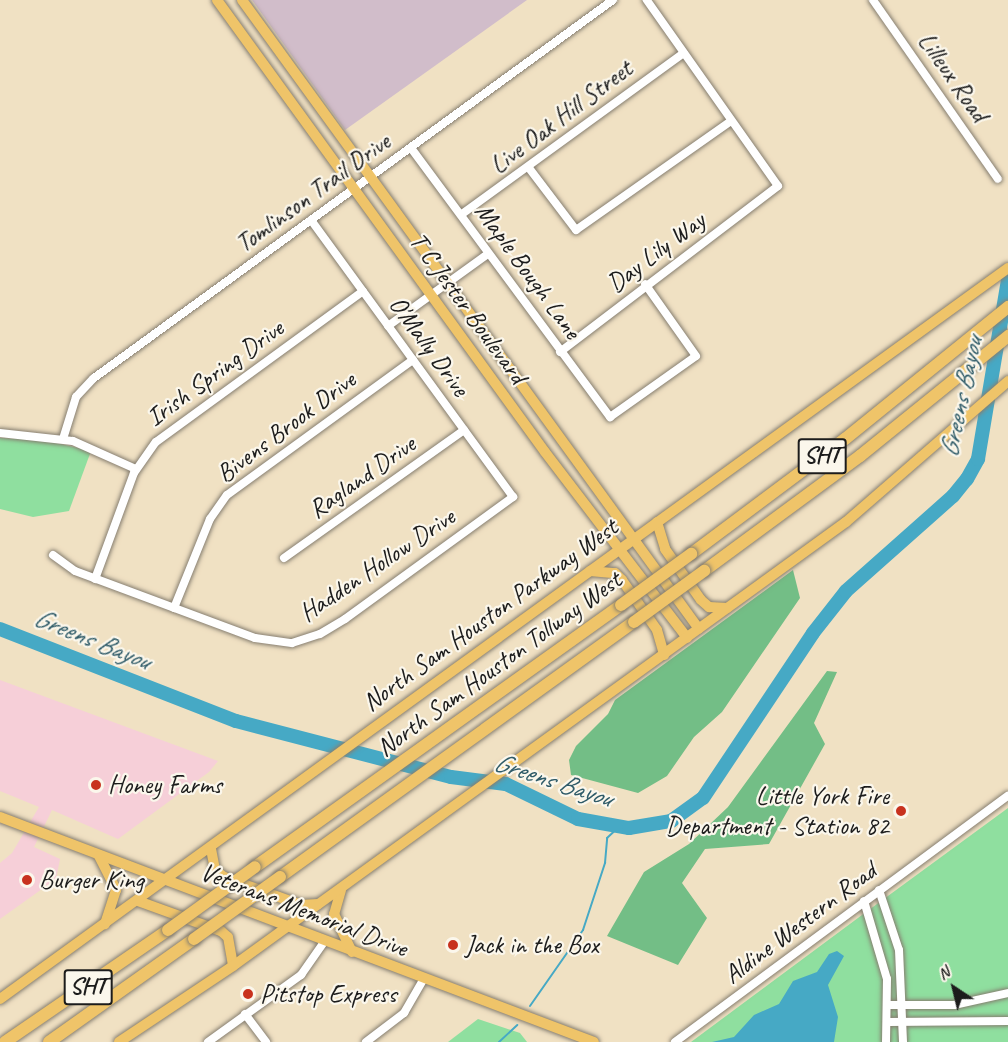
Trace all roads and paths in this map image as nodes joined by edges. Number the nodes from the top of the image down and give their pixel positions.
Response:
1 (217, 0) edge
2 (242, 0) edge
3 (613, 0) edge
4 (647, 0) edge
5 (873, 0) edge
6 (251, 12) junction
7 (234, 24) junction
8 (684, 53) junction
9 (731, 121) junction
10 (411, 148) junction
11 (529, 168) junction
12 (370, 178) junction
13 (998, 179) dead end
14 (354, 190) junction
15 (462, 214) junction
16 (311, 220) junction
17 (488, 254) junction
18 (1008, 268) edge
19 (446, 284) junction
20 (645, 284) junction
21 (363, 291) junction
22 (431, 295) junction
23 (1008, 307) edge
24 (388, 326) junction
25 (1008, 336) edge
26 (560, 352) junction
27 (413, 360) junction
28 (1008, 381) edge
29 (520, 385) junction
30 (504, 396) junction
31 (464, 430) junction
32 (0, 433) edge
33 (63, 439) junction
34 (136, 469) junction
35 (513, 497) joint
36 (657, 522) junction
37 (633, 540) junction
38 (621, 548) junction
39 (53, 555) dead end
40 (284, 558) dead end
41 (590, 571) junction
42 (95, 579) junction
43 (729, 607) junction
44 (174, 608) junction
45 (699, 629) junction
46 (687, 638) junction
47 (664, 655) junction
48 (1008, 796) edge
49 (0, 817) edge
50 (211, 849) junction
51 (99, 856) junction
52 (166, 881) junction
53 (344, 886) junction
54 (879, 890) junction
55 (138, 901) junction
56 (864, 901) junction
57 (319, 903) junction
58 (104, 925) junction
59 (286, 927) junction
60 (324, 942) junction
61 (352, 952) junction
62 (233, 966) junction
63 (424, 980) junction
64 (1008, 993) edge
65 (0, 999) edge
66 (889, 1005) junction
67 (904, 1005) junction
68 (954, 1005) junction
69 (245, 1014) junction
70 (954, 1020) junction
71 (1008, 1021) edge
72 (888, 1022) junction
73 (904, 1022) junction
74 (5, 1042) edge
75 (49, 1042) edge
76 (119, 1042) edge
77 (208, 1042) edge
78 (266, 1042) edge
79 (366, 1042) edge
80 (594, 1042) edge
81 (675, 1042) edge
82 (886, 1042) edge
83 (903, 1042) edge

1 - 7 main road, T C Jester Boulevard
2 - 6 main road, T C Jester Boulevard
3 - 10 street, Tomlinson Trail Drive
4 - 8 street
5 - 13 street, Lilleux Road
6 - 7 main road
6 - 12 main road, T C Jester Boulevard
7 - 14 main road, T C Jester Boulevard
8 - 9 street
8 - 11 street, Live Oak Hill Street
9 - 11 street
9 - 20 street, Day Lily Way
10 - 12 street, Tomlinson Trail Drive
10 - 15 street, Maple Bough Lane
11 - 15 street, Live Oak Hill Street
12 - 14 street, Tomlinson Trail Drive
12 - 19 main road, T C Jester Boulevard
14 - 16 street, Tomlinson Trail Drive
14 - 22 main road, T C Jester Boulevard
15 - 17 street, Maple Bough Lane
16 - 21 street, O'Mally Drive
16 - 33 street, Tomlinson Trail Drive
17 - 19 street
17 - 26 street, Maple Bough Lane
18 - 36 main road, North Sam Houston Parkway West
19 - 22 street
19 - 29 main road, T C Jester Boulevard
20 - 26 street, Day Lily Way
20 - 26 street, Maple Bough Lane
21 - 24 street, O'Mally Drive
21 - 34 street, Irish Spring Drive
22 - 24 street
22 - 30 main road, T C Jester Boulevard
23 - 74 highway, North Sam Houston Tollway West / SHT, bridge
24 - 27 street, O'Mally Drive
25 - 75 highway, North Sam Houston Tollway West / SHT, bridge
27 - 31 street, O'Mally Drive
27 - 44 street, Bivens Brook Drive
28 - 43 main road
29 - 30 main road
29 - 37 main road, T C Jester Boulevard
30 - 38 main road, T C Jester Boulevard
31 - 35 street, O'Mally Drive
31 - 40 street, Ragland Drive
32 - 33 street
33 - 34 street
34 - 42 street, Irish Spring Drive
35 - 44 street, Hadden Hollow Drive
36 - 37 main road, North Sam Houston Parkway West
36 - 43 main road
37 - 38 main road, North Sam Houston Parkway West
37 - 45 main road, T C Jester Boulevard
38 - 41 main road, North Sam Houston Parkway West
38 - 46 main road, T C Jester Boulevard
39 - 42 street, Hadden Hollow Drive
41 - 47 main road
41 - 50 main road, North Sam Houston Parkway West
42 - 44 street, Hadden Hollow Drive
43 - 45 main road
45 - 46 main road
46 - 47 main road
47 - 53 main road
48 - 54 street, Aldine Western Road
49 - 51 main road, Veterans Memorial Drive
50 - 52 main road, North Sam Houston Parkway West
50 - 57 main road
51 - 52 main road, Veterans Memorial Drive
51 - 58 main road
52 - 55 main road, North Sam Houston Parkway West
52 - 59 main road, Veterans Memorial Drive
53 - 57 main road
53 - 61 main road
54 - 56 street, Aldine Western Road
54 - 67 street
55 - 58 main road, North Sam Houston Parkway West
55 - 62 main road
56 - 66 street
56 - 81 street, Aldine Western Road
57 - 59 main road
58 - 65 main road, North Sam Houston Parkway West
59 - 60 main road, Veterans Memorial Drive
59 - 62 main road
60 - 61 main road, Veterans Memorial Drive
60 - 69 street
61 - 63 main road, Veterans Memorial Drive
62 - 76 main road
63 - 79 street
63 - 80 main road, Veterans Memorial Drive
64 - 68 street
66 - 67 street
66 - 72 street
67 - 68 street
67 - 73 street
68 - 70 street
69 - 77 street
69 - 78 street
70 - 71 street
70 - 73 street
72 - 73 street
72 - 82 street
73 - 83 street

